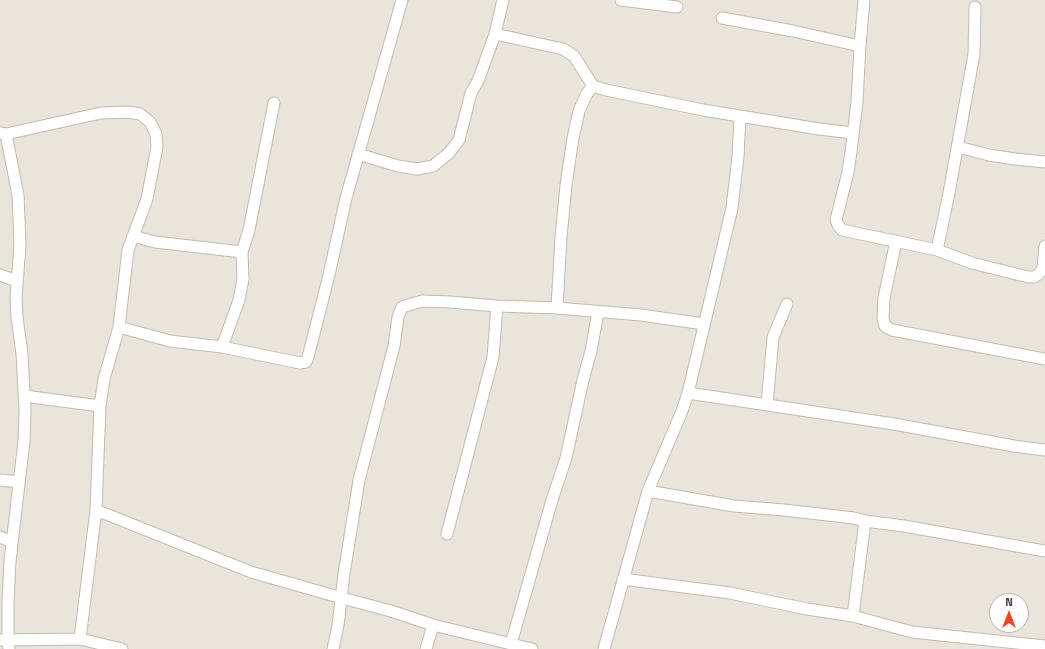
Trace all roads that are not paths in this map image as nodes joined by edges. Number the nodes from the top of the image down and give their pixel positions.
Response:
1 (402, 0) edge
2 (503, 0) edge
3 (621, 0) edge
4 (864, 0) edge
5 (677, 7) dead end
6 (975, 7) dead end
7 (722, 18) dead end
8 (495, 34) junction
9 (860, 46) junction
10 (593, 86) junction
11 (274, 103) dead end
12 (740, 116) junction
13 (3, 133) edge
14 (853, 134) junction
15 (958, 147) junction
16 (358, 154) junction
17 (1045, 162) edge
18 (133, 236) junction
19 (896, 241) junction
20 (1045, 246) edge
21 (937, 250) junction
22 (242, 252) junction
23 (0, 275) edge
24 (17, 281) junction
25 (787, 304) dead end
26 (497, 306) junction
27 (557, 308) junction
28 (598, 312) junction
29 (704, 324) junction
30 (118, 327) junction
31 (222, 347) junction
32 (1045, 358) edge
33 (688, 393) junction
34 (24, 396) junction
35 (767, 405) junction
36 (100, 406) junction
37 (1045, 450) edge
38 (0, 480) edge
39 (19, 482) junction
40 (648, 491) junction
41 (96, 510) junction
42 (865, 521) junction
43 (447, 534) dead end
44 (0, 537) edge
45 (12, 542) junction
46 (1045, 551) edge
47 (623, 579) junction
48 (342, 598) junction
49 (853, 616) junction
50 (433, 625) junction
51 (80, 639) junction
52 (6, 643) edge
53 (511, 644) junction
54 (1045, 646) edge
55 (122, 649) edge
56 (333, 649) edge
57 (426, 649) edge
58 (532, 649) edge
59 (604, 649) edge

1 - 16 street
2 - 8 street
3 - 5 street
4 - 9 street
6 - 15 street
7 - 9 street
8 - 10 street
8 - 16 street
9 - 14 street
10 - 12 street
10 - 27 street
11 - 22 street
12 - 14 street
12 - 29 street
13 - 18 street
13 - 24 street
14 - 19 street
15 - 17 street
15 - 21 street
16 - 31 street
18 - 22 street
18 - 30 street
19 - 21 street
19 - 32 street
20 - 21 street
22 - 31 street
23 - 24 street
24 - 34 street
25 - 35 street
26 - 27 street
26 - 43 street
26 - 48 street
27 - 28 street
28 - 29 street
28 - 53 street
29 - 33 street
30 - 31 street
30 - 36 street
33 - 35 street
33 - 40 street
34 - 36 street
34 - 39 street
35 - 37 street
36 - 41 street
38 - 39 street
39 - 45 street
40 - 42 street
40 - 47 street
41 - 48 street
41 - 51 street
42 - 46 street
42 - 49 street
44 - 45 street
45 - 52 street
47 - 49 street
47 - 59 street
48 - 50 street
48 - 56 street
49 - 54 street
50 - 53 street
50 - 57 street
51 - 52 street
51 - 55 street
53 - 58 street

